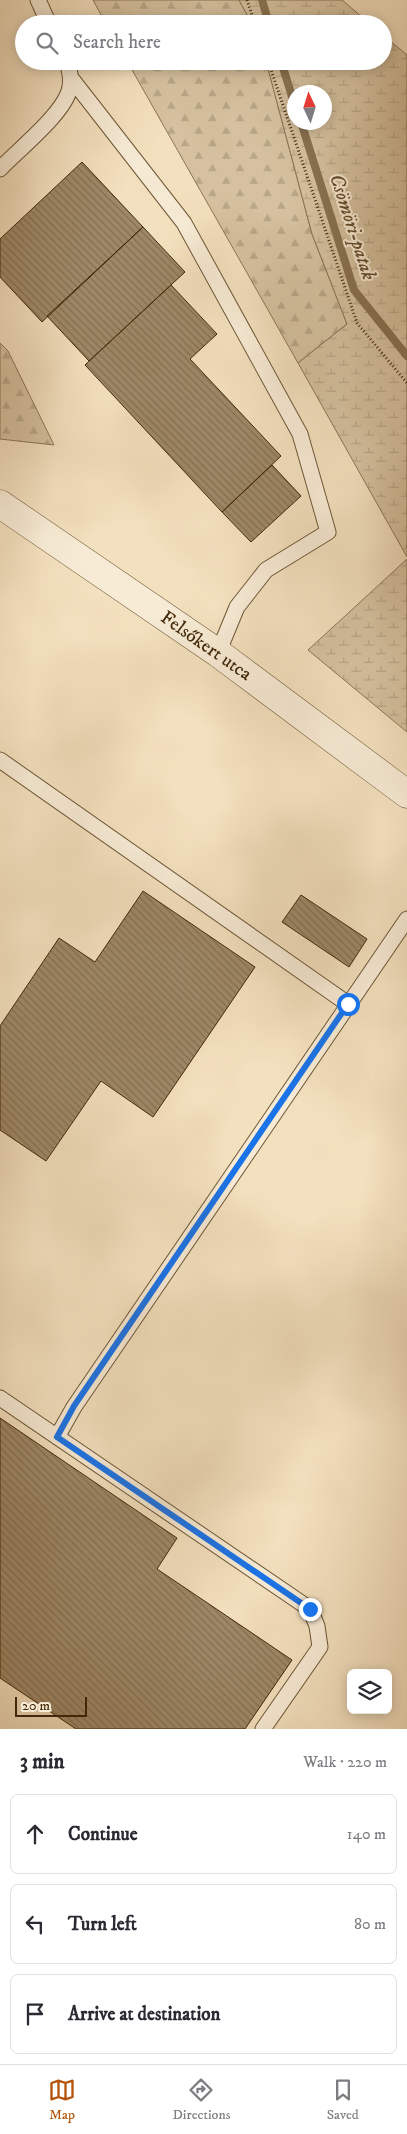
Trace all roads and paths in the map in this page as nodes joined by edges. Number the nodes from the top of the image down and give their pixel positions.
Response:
1 (38, 0) edge
2 (247, 0) edge
3 (45, 15) edge
4 (252, 15) edge
5 (69, 70) edge
6 (271, 70) edge
7 (71, 78) junction
8 (0, 169) edge
9 (407, 383) edge
10 (0, 504) edge
11 (218, 653) junction
12 (0, 760) edge
13 (407, 794) edge
14 (407, 918) edge
15 (348, 1004) junction
16 (0, 1398) edge
17 (57, 1437) junction
18 (263, 1729) edge

1 - 3 lane
2 - 4 path
5 - 7 lane
6 - 9 path
7 - 8 lane
7 - 11 lane
10 - 11 street, Felsőkert utca
11 - 13 street, Felsőkert utca
12 - 15 lane
14 - 15 lane
15 - 17 lane
16 - 17 lane
17 - 18 lane

